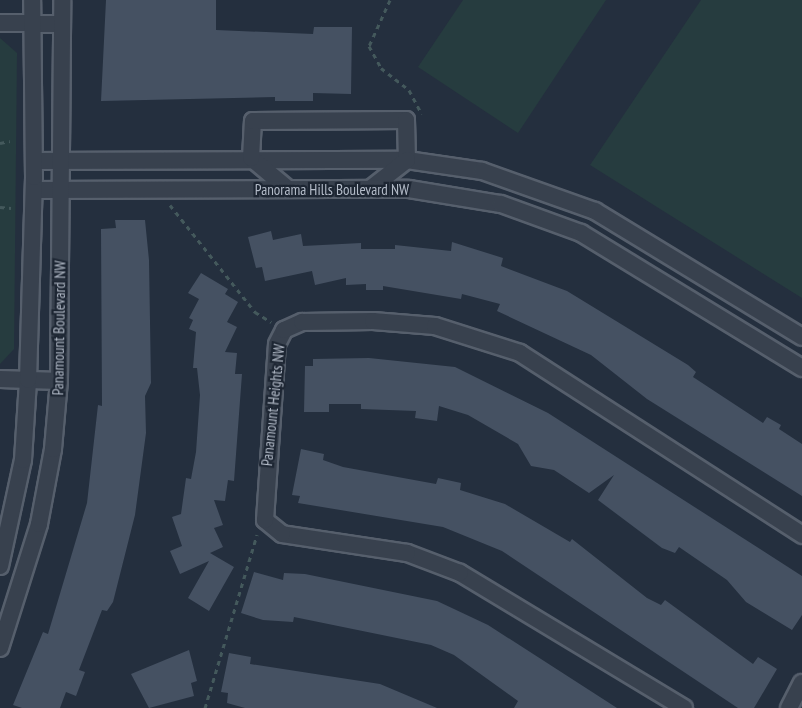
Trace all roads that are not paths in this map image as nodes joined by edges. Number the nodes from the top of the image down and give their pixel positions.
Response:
1 (32, 0) edge
2 (62, 0) edge
3 (0, 23) edge
4 (33, 24) junction
5 (62, 24) junction
6 (61, 158) junction
7 (251, 158) junction
8 (407, 160) junction
9 (34, 161) junction
10 (288, 189) junction
11 (370, 189) junction
12 (33, 190) junction
13 (61, 190) junction
14 (802, 338) edge
15 (802, 368) edge
16 (0, 379) edge
17 (28, 380) junction
18 (59, 381) junction
19 (802, 535) edge
20 (0, 566) edge
21 (0, 648) edge
22 (802, 683) edge
23 (684, 708) edge
24 (789, 708) edge

1 - 4 street, Panamount Boulevard NW
2 - 5 street, Panamount Boulevard NW
3 - 4 street
4 - 5 street
4 - 9 street, Panamount Boulevard NW
5 - 6 street, Panamount Boulevard NW
6 - 7 street, Panorama Hills Boulevard NW
6 - 9 street, Panorama Hills Boulevard NW
6 - 13 street, Panamount Boulevard NW
7 - 8 street, Panorama Hills Boulevard NW
7 - 8 street
7 - 10 street
8 - 11 street
8 - 14 street, Panorama Hills Boulevard NW
9 - 12 street, Panamount Boulevard NW
10 - 11 street, Panorama Hills Boulevard NW
10 - 13 street, Panorama Hills Boulevard NW
11 - 15 street, Panorama Hills Boulevard NW
12 - 13 street, Panorama Hills Boulevard NW
12 - 17 street, Panamount Boulevard NW
13 - 18 street, Panamount Boulevard NW
16 - 17 street
17 - 18 street
17 - 20 street, Panamount Boulevard NW
18 - 21 street, Panamount Boulevard NW
19 - 23 street, Panamount Heights NW
22 - 24 street

